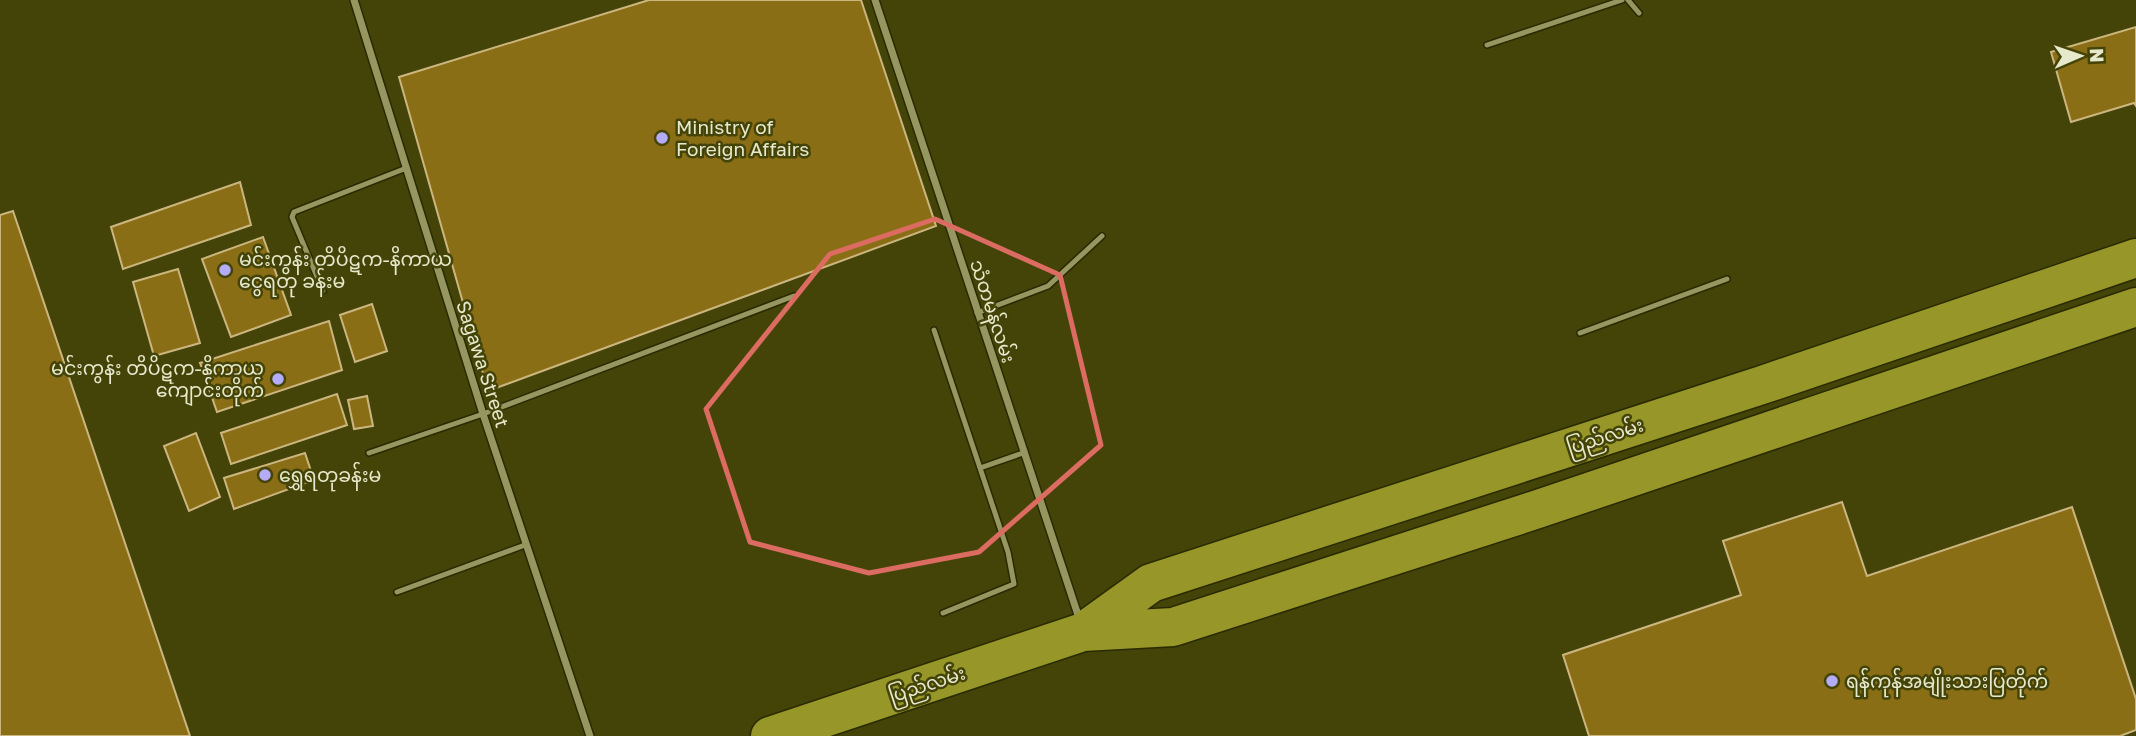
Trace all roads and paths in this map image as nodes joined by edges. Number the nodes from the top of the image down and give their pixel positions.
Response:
1 (354, 0) edge
2 (875, 0) edge
3 (1622, 0) edge
4 (1628, 0) edge
5 (1639, 13) dead end
6 (1487, 45) dead end
7 (404, 169) junction
8 (1102, 236) dead end
9 (2136, 258) edge
10 (1727, 279) dead end
11 (323, 291) dead end
12 (794, 296) dead end
13 (2136, 307) edge
14 (977, 313) junction
15 (934, 330) dead end
16 (1580, 333) dead end
17 (483, 414) junction
18 (369, 453) dead end
19 (1023, 453) junction
20 (980, 468) junction
21 (525, 545) junction
22 (397, 592) dead end
23 (943, 613) dead end
24 (1083, 632) junction
25 (590, 736) edge
26 (770, 736) edge

1 - 7 street, Sagawa Street
2 - 14 street, သံတမန်လမ်း
3 - 6 lane
4 - 5 lane
7 - 11 lane
7 - 17 street, Sagawa Street
8 - 14 lane
9 - 24 highway, ပြည်လမ်း
10 - 16 lane
12 - 17 lane
13 - 24 highway, ပြည်လမ်း
14 - 19 street, သံတမန်လမ်း
15 - 20 lane
17 - 18 lane
17 - 21 street, Sagawa Street
19 - 20 lane
19 - 24 street, သံတမန်လမ်း
20 - 23 lane
21 - 22 lane
21 - 25 street, Sagawa Street
24 - 26 highway, ပြည်လမ်း

